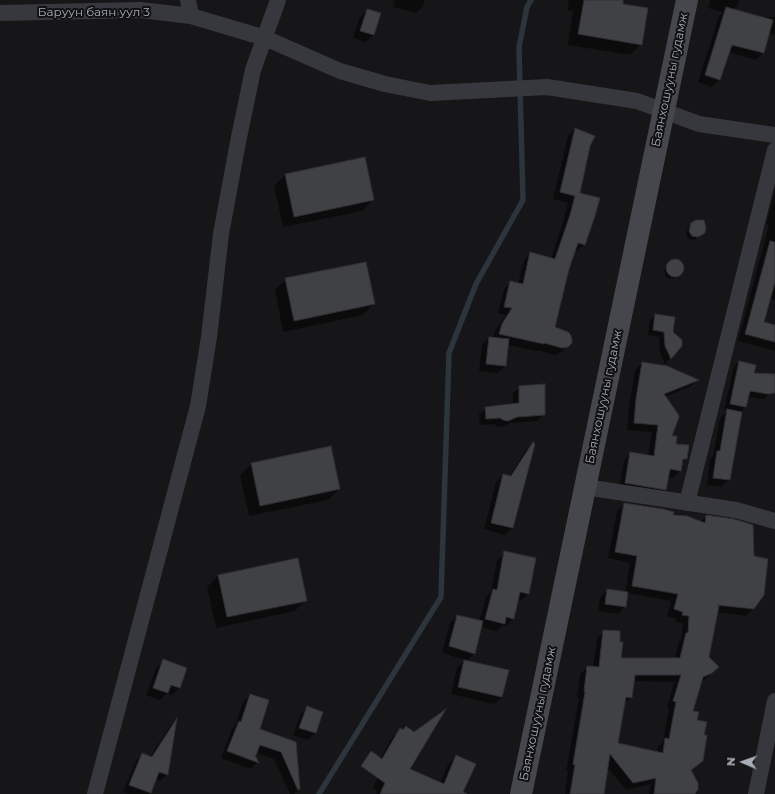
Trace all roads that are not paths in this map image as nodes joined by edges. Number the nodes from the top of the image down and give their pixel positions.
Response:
1 (278, 0) edge
2 (687, 0) edge
3 (190, 8) edge
4 (0, 13) edge
5 (265, 38) junction
6 (663, 111) junction
7 (775, 135) edge
8 (775, 150) edge
9 (584, 487) junction
10 (687, 503) junction
11 (775, 521) edge
12 (775, 701) edge
13 (95, 794) edge
14 (521, 794) edge
15 (756, 794) edge

1 - 5 street
2 - 6 main road, Баянхошууны гудамж
3 - 4 street, Баруун баян уул 3
3 - 5 street, Баруун баян уул 3
5 - 6 street, Баруун баян уул 3
5 - 13 street
6 - 7 street, Баруун баян уул 3
6 - 9 main road, Баянхошууны гудамж
8 - 10 street
9 - 10 street
9 - 14 main road, Баянхошууны гудамж
10 - 11 street
12 - 15 street

